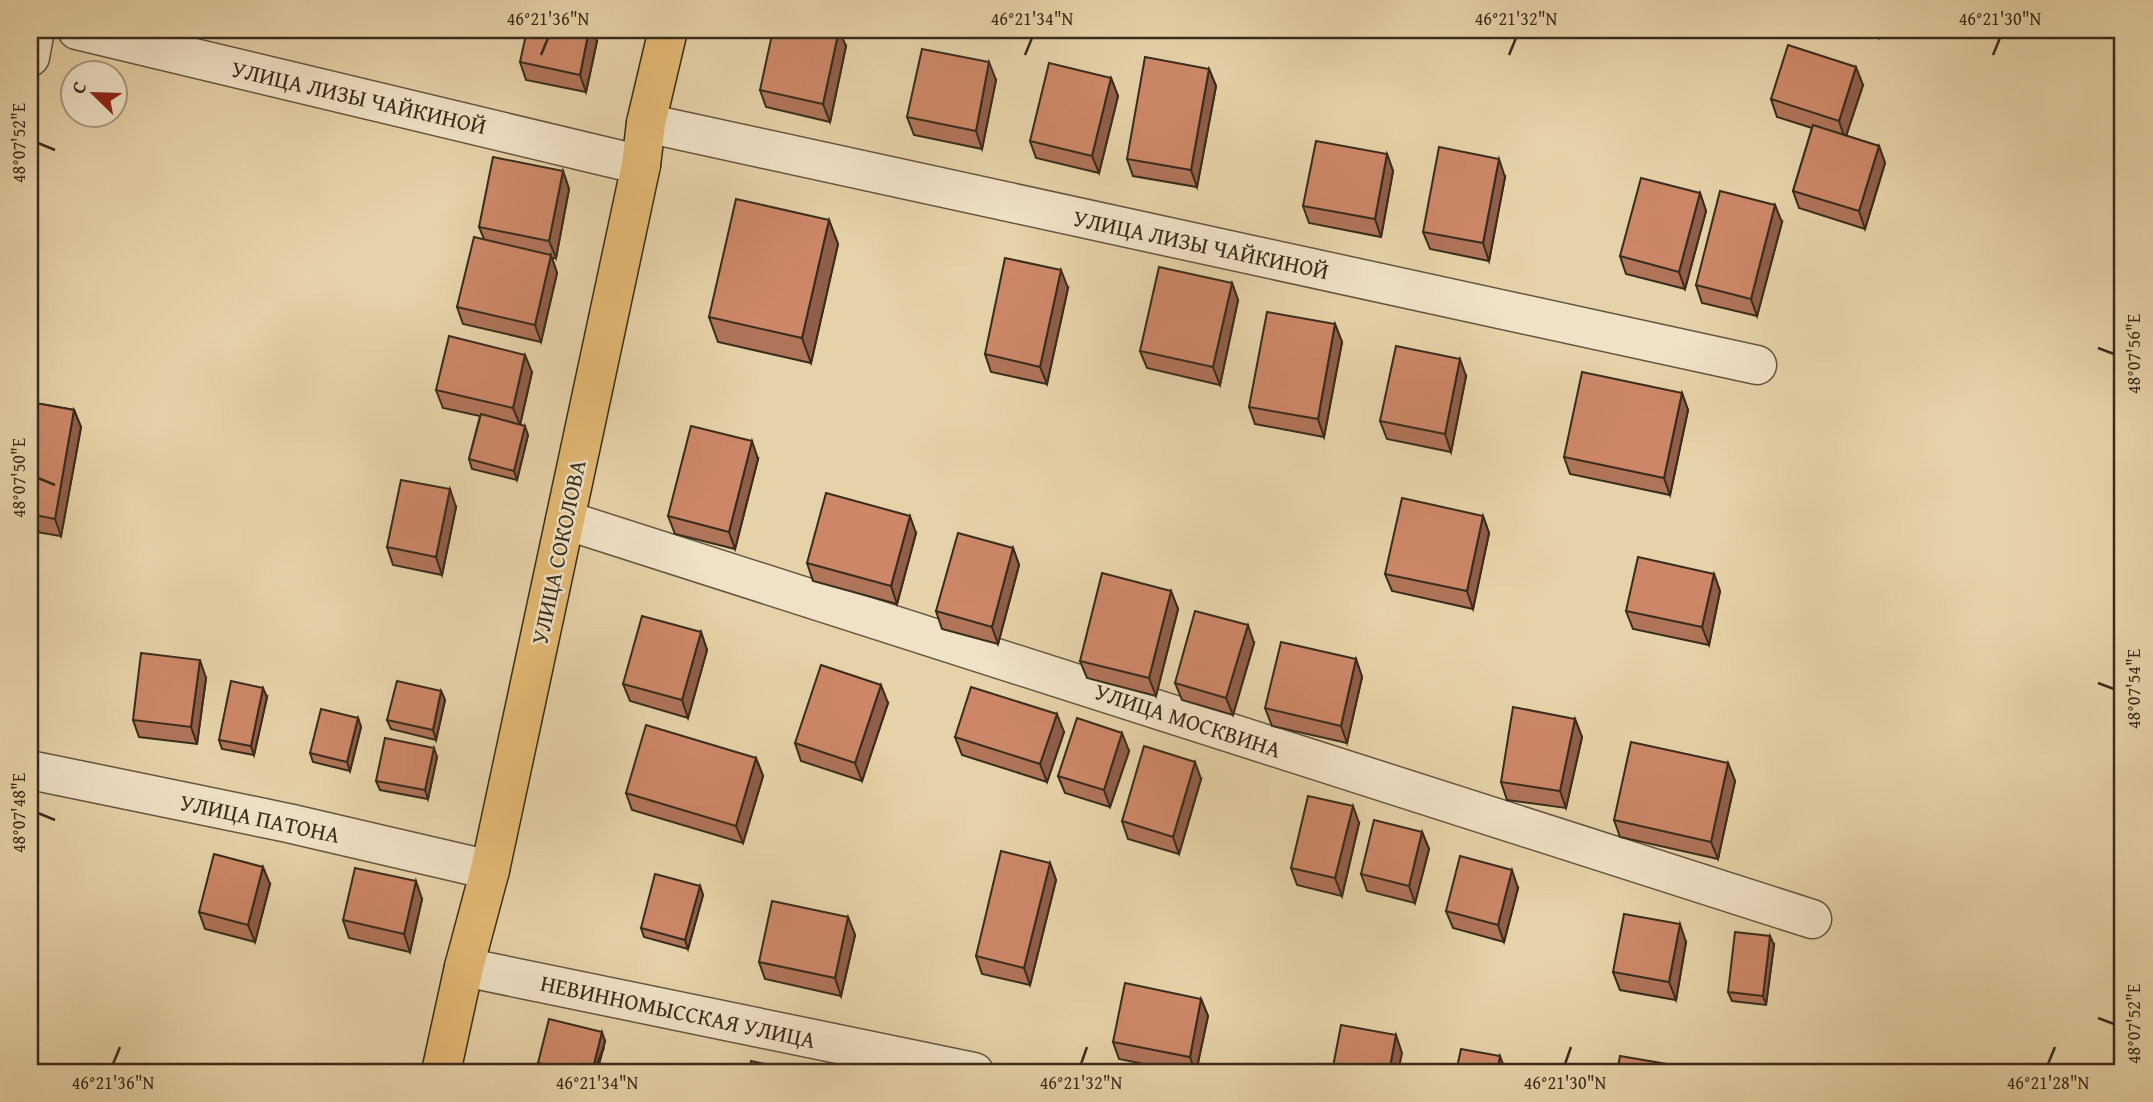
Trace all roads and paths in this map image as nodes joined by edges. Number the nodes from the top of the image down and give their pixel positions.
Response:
1 (35, 30) edge
2 (77, 30) edge
3 (668, 30) edge
4 (30, 57) edge
5 (646, 123) junction
6 (641, 165) junction
7 (1757, 365) dead end
8 (565, 520) junction
9 (30, 770) edge
10 (490, 870) junction
11 (1812, 919) dead end
12 (464, 967) junction
13 (441, 1072) edge
14 (974, 1072) edge

1 - 4 street
2 - 6 street, УЛИЦА ЛИЗЫ ЧАЙКИНОЙ
3 - 5 main road, УЛИЦА СОКОЛОВА
5 - 6 main road, УЛИЦА СОКОЛОВА
5 - 7 street, УЛИЦА ЛИЗЫ ЧАЙКИНОЙ
6 - 8 main road, УЛИЦА СОКОЛОВА
8 - 10 main road, УЛИЦА СОКОЛОВА
8 - 11 street, УЛИЦА МОСКВИНА
9 - 10 street, УЛИЦА ПАТОНА
10 - 12 main road, УЛИЦА СОКОЛОВА
12 - 13 main road, УЛИЦА СОКОЛОВА
12 - 14 street, НЕВИННОМЫССКАЯ УЛИЦА

